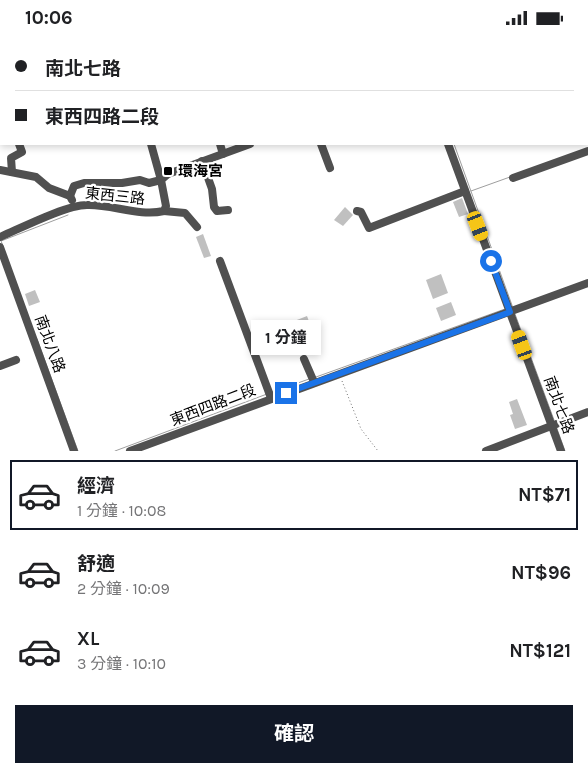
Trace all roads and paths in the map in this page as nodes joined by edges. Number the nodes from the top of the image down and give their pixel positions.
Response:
1 (18, 145) edge
2 (151, 145) edge
3 (220, 145) edge
4 (247, 145) edge
5 (321, 145) edge
6 (448, 145) edge
7 (588, 151) edge
8 (224, 154) junction
9 (202, 161) junction
10 (330, 168) dead end
11 (0, 170) edge
12 (12, 172) junction
13 (513, 177) dead end
14 (161, 180) junction
15 (464, 191) junction
16 (70, 196) junction
17 (76, 205) junction
18 (228, 210) dead end
19 (164, 211) junction
20 (357, 211) dead end
21 (197, 227) dead end
22 (0, 237) edge
23 (0, 247) edge
24 (220, 261) dead end
25 (588, 283) edge
26 (510, 312) junction
27 (16, 359) dead end
28 (304, 359) dead end
29 (0, 366) edge
30 (340, 373) junction
31 (314, 382) junction
32 (271, 398) junction
33 (588, 412) edge
34 (552, 426) junction
35 (74, 451) edge
36 (130, 451) edge
37 (378, 451) edge
38 (486, 451) edge
39 (561, 451) edge

1 - 12 street
2 - 14 street
3 - 8 street
4 - 8 street, 東西三路
5 - 10 street
6 - 15 street, 南北七路
7 - 13 street
8 - 9 street, 東西三路
9 - 14 street, 東西三路
9 - 18 street
11 - 12 street
12 - 16 street
14 - 16 street
14 - 19 street, 東西三路
15 - 20 street
15 - 26 street, 南北七路
16 - 17 street
17 - 19 street, 東西三路
17 - 22 street, 東西三路
19 - 21 street
23 - 35 street, 南北八路
24 - 32 street
25 - 26 street, 東西四路二段
26 - 30 street, 東西四路二段
26 - 34 street, 南北七路
27 - 29 street
28 - 31 street
30 - 31 street, 東西四路二段
30 - 37 path
31 - 32 street, 東西四路二段
32 - 36 street, 東西四路二段
33 - 34 street
34 - 38 street
34 - 39 street, 南北七路

